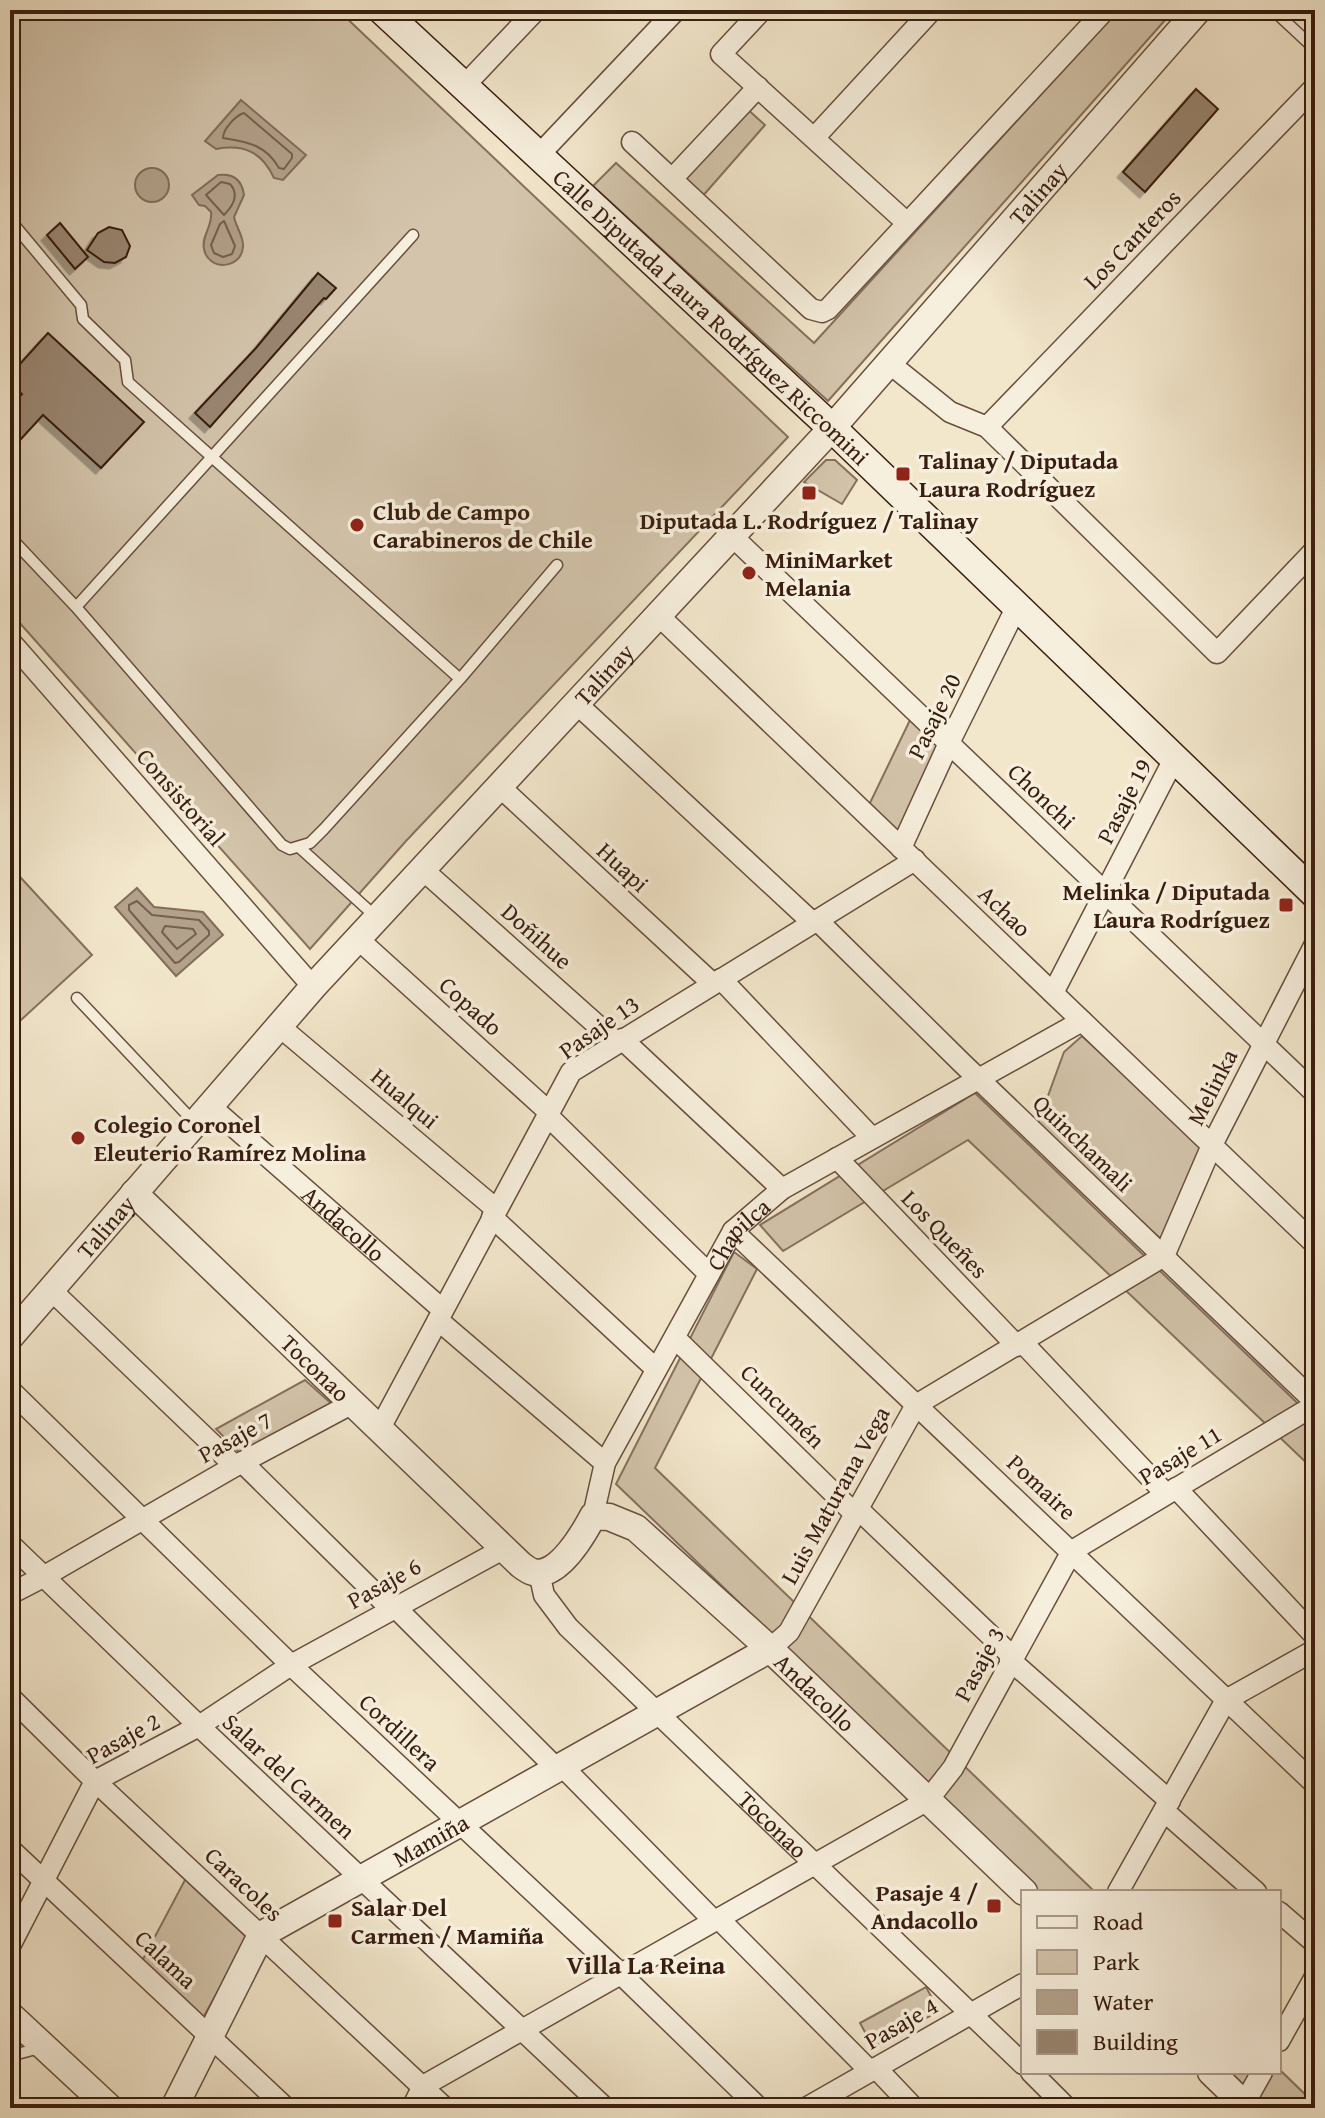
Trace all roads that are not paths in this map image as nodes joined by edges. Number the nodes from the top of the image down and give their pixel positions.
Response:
1 (536, 10) edge
2 (676, 10) edge
3 (762, 10) edge
4 (932, 10) edge
5 (1105, 10) edge
6 (1198, 10) edge
7 (1273, 10) edge
8 (391, 13) edge
9 (1315, 49) edge
10 (464, 86) junction
11 (758, 87) junction
12 (1315, 87) edge
13 (814, 138) junction
14 (632, 142) dead end
15 (538, 156) junction
16 (672, 179) junction
17 (10, 220) edge
18 (907, 223) junction
19 (413, 235) dead end
20 (889, 363) junction
21 (987, 427) junction
22 (832, 428) junction
23 (210, 457) junction
24 (732, 536) junction
25 (10, 537) edge
26 (1315, 550) edge
27 (557, 565) dead end
28 (76, 607) junction
29 (1016, 608) junction
30 (658, 615) junction
31 (10, 641) edge
32 (460, 679) junction
33 (577, 704) junction
34 (949, 743) junction
35 (1174, 759) junction
36 (500, 787) junction
37 (299, 847) junction
38 (908, 854) junction
39 (422, 869) junction
40 (1106, 894) junction
41 (1315, 894) edge
42 (377, 918) junction
43 (815, 921) junction
44 (358, 939) junction
45 (1315, 944) edge
46 (717, 981) junction
47 (313, 987) junction
48 (1053, 993) junction
49 (77, 998) dead end
50 (1082, 1021) junction
51 (279, 1026) junction
52 (619, 1041) junction
53 (1263, 1043) junction
54 (978, 1079) junction
55 (1315, 1093) edge
56 (548, 1113) junction
57 (202, 1115) junction
58 (872, 1138) junction
59 (1212, 1145) junction
60 (837, 1158) junction
61 (782, 1189) junction
62 (134, 1193) junction
63 (494, 1213) junction
64 (733, 1231) junction
65 (1315, 1244) edge
66 (1164, 1256) junction
67 (709, 1274) junction
68 (51, 1290) junction
69 (440, 1315) junction
70 (10, 1337) edge
71 (675, 1338) junction
72 (1020, 1344) junction
73 (656, 1369) junction
74 (10, 1390) edge
75 (353, 1403) junction
76 (1315, 1403) edge
77 (916, 1405) junction
78 (380, 1428) junction
79 (605, 1463) junction
80 (238, 1464) junction
81 (1171, 1491) junction
82 (856, 1511) junction
83 (593, 1516) junction
84 (142, 1520) junction
85 (10, 1544) edge
86 (503, 1549) junction
87 (1072, 1551) junction
88 (536, 1572) junction
89 (43, 1577) junction
90 (10, 1594) edge
91 (393, 1608) junction
92 (1315, 1636) edge
93 (770, 1649) junction
94 (1315, 1650) edge
95 (1011, 1658) junction
96 (291, 1665) junction
97 (10, 1697) edge
98 (1226, 1700) junction
99 (658, 1712) junction
100 (199, 1726) junction
101 (560, 1768) junction
102 (95, 1781) junction
103 (1315, 1784) edge
104 (928, 1800) junction
105 (1167, 1806) junction
106 (460, 1824) junction
107 (10, 1849) edge
108 (815, 1863) junction
109 (361, 1879) junction
110 (43, 1881) junction
111 (1022, 1890) edge
112 (1119, 1890) edge
113 (1254, 1890) edge
114 (1281, 1914) edge
115 (716, 1920) junction
116 (261, 1935) junction
117 (1315, 1943) edge
118 (10, 1946) edge
119 (622, 1975) junction
120 (1315, 1977) edge
121 (1021, 1985) edge
122 (972, 2012) junction
123 (10, 2015) edge
124 (523, 2030) junction
125 (210, 2036) junction
126 (1281, 2037) edge
127 (44, 2047) junction
128 (10, 2056) edge
129 (1021, 2062) edge
130 (873, 2069) junction
131 (1033, 2074) edge
132 (1213, 2074) edge
133 (1261, 2074) edge
134 (423, 2086) junction
135 (1242, 2107) edge
136 (110, 2108) edge
137 (174, 2108) edge
138 (286, 2108) edge
139 (412, 2108) edge
140 (445, 2108) edge
141 (605, 2108) edge
142 (759, 2108) edge
143 (806, 2108) edge
144 (914, 2108) edge
145 (1067, 2108) edge

1 - 10 street
2 - 15 street
3 - 11 street
4 - 13 street
5 - 18 street
6 - 20 street, Talinay
7 - 9 lane
8 - 10 main road, Calle Diputada Laura Rodríguez Riccomini
10 - 15 main road, Calle Diputada Laura Rodríguez Riccomini
11 - 13 street
11 - 16 street
12 - 21 street, Los Canteros
13 - 18 street
14 - 16 street
15 - 22 main road, Calle Diputada Laura Rodríguez Riccomini
16 - 18 street
17 - 23 lane
19 - 23 lane
20 - 21 street
20 - 22 street, Talinay
21 - 26 street
22 - 24 street, Talinay
22 - 29 main road, Calle Diputada Laura Rodríguez Riccomini
23 - 28 lane
23 - 32 lane
24 - 30 street, Talinay
24 - 34 street, Chonchi
25 - 28 lane
27 - 32 lane
28 - 37 lane
29 - 34 street, Pasaje 20
29 - 35 main road, Calle Diputada Laura Rodríguez Riccomini
30 - 33 street, Talinay
30 - 38 street, Achao
31 - 47 street, Consistorial
32 - 37 lane
33 - 36 street, Talinay
33 - 43 street, Quinchamali
34 - 38 street, Pasaje 20
34 - 40 street, Chonchi
35 - 40 street, Pasaje 19
35 - 41 main road, Calle Diputada Laura Rodríguez Riccomini
36 - 39 street, Talinay
36 - 46 street, Huapi
37 - 42 lane
38 - 43 street, Pasaje 13
38 - 48 street, Achao
39 - 42 street, Talinay
39 - 52 street, Doñihue
40 - 48 street, Pasaje 19
40 - 53 street, Chonchi
42 - 44 street, Talinay
43 - 46 street, Pasaje 13
43 - 54 street, Quinchamali
44 - 47 street, Talinay
44 - 56 street, Copado
45 - 53 street, Melinka
46 - 52 street, Pasaje 13
46 - 58 street, Huapi
47 - 51 street, Talinay
48 - 50 street, Achao
49 - 57 lane
50 - 54 street, Chapilca
50 - 59 street, Achao
51 - 57 street, Talinay
51 - 63 street, Hualqui
52 - 56 street, Pasaje 13
52 - 61 street, Doñihue
53 - 55 street, Chonchi
53 - 59 street, Melinka
54 - 58 street, Chapilca
54 - 66 street, Quinchamali
56 - 63 street, Pasaje 13
56 - 67 street, Copado
57 - 62 street, Talinay
57 - 69 street, Andacollo
58 - 60 street, Chapilca
59 - 65 street, Achao
59 - 66 street, Melinka
60 - 61 street, Chapilca
60 - 72 street, Los Queñes
61 - 64 street, Chapilca
62 - 68 street, Talinay
62 - 75 street, Toconao
63 - 69 street, Pasaje 13
63 - 73 street, Hualqui
64 - 67 street, Chapilca
64 - 77 street, Pomaire
66 - 72 street, Luis Maturana Vega
66 - 76 street, Quinchamali
67 - 71 street, Chapilca
68 - 70 street, Talinay
68 - 80 street
69 - 78 street, Pasaje 13
69 - 79 street, Andacollo
71 - 73 street, Chapilca
71 - 82 street, Cuncumén
72 - 77 street, Luis Maturana Vega
72 - 81 street, Los Queñes
73 - 79 street, Chapilca
74 - 84 street, Cordillera
75 - 78 street, Toconao
75 - 80 street, Pasaje 7
76 - 81 street, Pasaje 11
77 - 82 street, Luis Maturana Vega
77 - 87 street, Pomaire
78 - 86 street, Toconao
79 - 83 street, Chapilca
80 - 84 street, Pasaje 7
80 - 91 street
81 - 87 street, Pasaje 11
81 - 92 street, Los Queñes
82 - 93 street, Luis Maturana Vega
82 - 95 street, Cuncumén
83 - 88 street, Chapilca
83 - 93 street, Andacollo
84 - 89 street, Pasaje 7
84 - 96 street, Cordillera
85 - 89 street, Salar del Carmen
86 - 88 street, Toconao
86 - 91 street, Pasaje 6
87 - 95 street, Pasaje 3
87 - 98 street, Pomaire
88 - 99 street, Toconao
89 - 90 street, Pasaje 7
89 - 100 street, Salar del Carmen
91 - 96 street, Pasaje 6
91 - 101 street
93 - 99 street, Mamiña
93 - 104 street, Andacollo
94 - 98 street
95 - 104 street, Pasaje 3
95 - 105 street, Cuncumén
96 - 100 street, Pasaje 2
96 - 106 street, Cordillera
97 - 102 street, Caracoles
98 - 103 street, Pomaire
98 - 105 street
99 - 101 street, Mamiña
99 - 108 street, Toconao
100 - 102 street, Pasaje 2
100 - 109 street, Salar del Carmen
101 - 106 street, Mamiña
101 - 115 street
102 - 110 street, Pasaje 2
102 - 116 street, Caracoles
104 - 108 street
104 - 111 street, Andacollo
105 - 112 street
105 - 113 street, Cuncumén
106 - 109 street, Mamiña
106 - 119 street, Cordillera
107 - 110 street, Calama
108 - 115 street
108 - 122 street, Toconao
109 - 116 street, Mamiña
109 - 124 street, Salar del Carmen
110 - 118 street, Pasaje 2
110 - 125 street, Calama
114 - 117 street
115 - 119 street
115 - 130 street
116 - 125 street
116 - 134 street, Caracoles
119 - 124 street
119 - 142 street, Cordillera
120 - 126 street
121 - 122 street, Pasaje 4
122 - 129 street, Toconao
122 - 130 street, Pasaje 4
123 - 127 street
124 - 134 street
124 - 141 street, Salar del Carmen
125 - 137 street
125 - 138 street, Calama
127 - 128 lane
127 - 136 street
130 - 143 street, Pasaje 4
130 - 144 street
131 - 145 street
132 - 135 street
133 - 135 street
134 - 139 street
134 - 140 street, Caracoles

